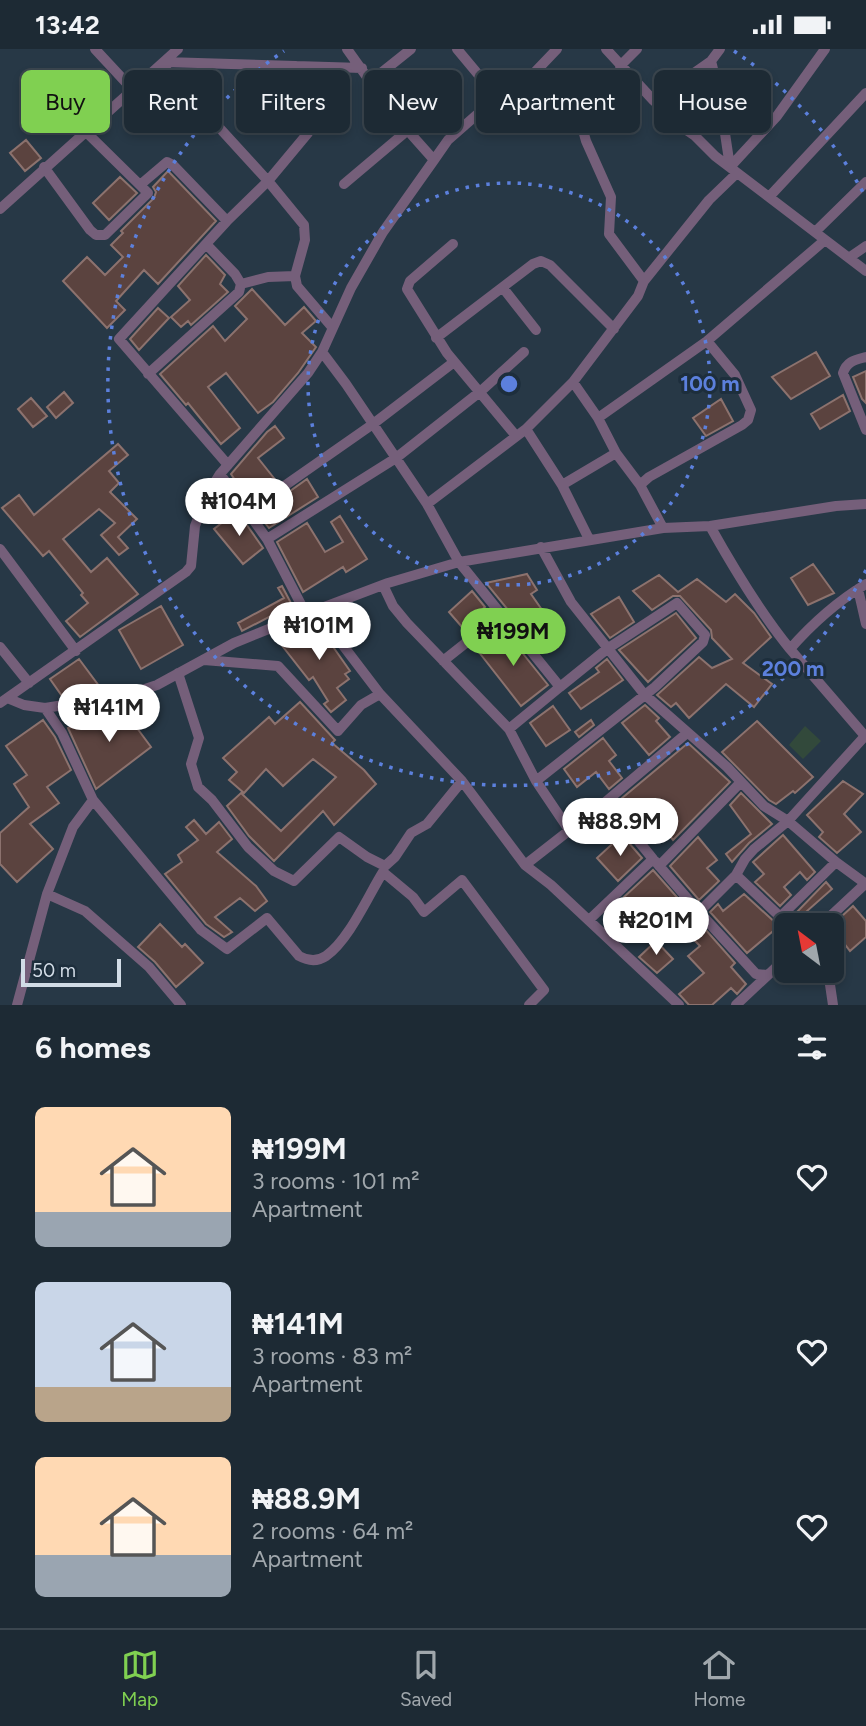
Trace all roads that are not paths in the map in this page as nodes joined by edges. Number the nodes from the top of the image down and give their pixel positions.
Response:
1 (95, 49) edge
2 (178, 49) edge
3 (347, 49) edge
4 (411, 49) edge
5 (457, 49) edge
6 (557, 49) edge
7 (606, 49) edge
8 (637, 49) edge
9 (720, 49) edge
10 (825, 49) edge
11 (711, 61) junction
12 (164, 63) junction
13 (296, 66) junction
14 (620, 66) junction
15 (362, 68) junction
16 (156, 70) edge
17 (385, 70) edge
18 (537, 70) edge
19 (698, 70) edge
20 (364, 71) edge
21 (476, 72) edge
22 (124, 80) edge
23 (866, 93) edge
24 (124, 97) edge
25 (654, 101) edge
26 (110, 109) edge
27 (476, 116) edge
28 (83, 133) edge
29 (87, 133) edge
30 (404, 133) edge
31 (410, 133) edge
32 (584, 133) edge
33 (691, 133) edge
34 (433, 160) junction
35 (44, 167) junction
36 (733, 170) junction
37 (268, 181) junction
38 (866, 182) edge
39 (344, 184) dead end
40 (140, 185) junction
41 (769, 197) junction
42 (2, 203) edge
43 (227, 221) junction
44 (815, 232) junction
45 (825, 240) junction
46 (206, 244) junction
47 (453, 244) dead end
48 (866, 246) edge
49 (850, 257) junction
50 (866, 271) edge
51 (295, 276) junction
52 (644, 281) junction
53 (241, 284) junction
54 (503, 288) junction
55 (332, 327) junction
56 (614, 329) junction
57 (536, 330) dead end
58 (436, 338) junction
59 (707, 341) junction
60 (322, 352) junction
61 (524, 352) dead end
62 (866, 357) edge
63 (454, 362) junction
64 (148, 374) junction
65 (573, 381) junction
66 (481, 391) junction
67 (598, 418) junction
68 (373, 424) junction
69 (526, 429) junction
70 (866, 430) edge
71 (516, 436) junction
72 (616, 453) junction
73 (396, 458) junction
74 (224, 469) junction
75 (562, 485) junction
76 (640, 485) junction
77 (427, 504) junction
78 (866, 504) edge
79 (247, 512) junction
80 (710, 526) junction
81 (663, 529) junction
82 (267, 539) junction
83 (589, 539) junction
84 (541, 547) junction
85 (0, 549) edge
86 (459, 562) junction
87 (383, 585) junction
88 (862, 587) edge
89 (311, 612) junction
90 (501, 615) junction
91 (866, 624) edge
92 (0, 647) edge
93 (607, 649) junction
94 (790, 649) junction
95 (76, 651) junction
96 (201, 660) junction
97 (443, 661) junction
98 (178, 673) junction
99 (29, 683) junction
100 (560, 687) junction
101 (380, 694) junction
102 (644, 694) junction
103 (4, 701) edge
104 (45, 708) junction
105 (509, 729) junction
106 (687, 733) junction
107 (865, 736) edge
108 (462, 781) junction
109 (536, 781) junction
110 (741, 782) junction
111 (93, 800) junction
112 (603, 804) junction
113 (788, 821) junction
114 (569, 830) junction
115 (836, 862) junction
116 (656, 863) junction
117 (525, 865) junction
118 (736, 875) junction
119 (866, 884) edge
120 (47, 894) junction
121 (699, 912) junction
122 (778, 913) edge
123 (784, 913) edge
124 (834, 913) edge
125 (589, 920) junction
126 (774, 969) edge
127 (768, 975) junction
128 (830, 983) edge
129 (17, 1005) edge
130 (181, 1005) edge
131 (529, 1005) edge
132 (679, 1005) edge
133 (736, 1005) edge
134 (833, 1005) edge

1 - 22 street
2 - 12 street
3 - 15 street
4 - 17 street
5 - 21 street
6 - 18 street
7 - 14 street
8 - 14 street
9 - 11 street
10 - 36 street
11 - 19 street
11 - 36 street
12 - 13 street
12 - 16 street
12 - 37 street
13 - 15 street
13 - 37 street
14 - 25 street
15 - 20 street
23 - 41 street
24 - 26 street
27 - 34 street
28 - 35 street
29 - 40 street
30 - 39 street
31 - 34 street
32 - 52 street
33 - 36 street
34 - 55 street
35 - 40 street
35 - 42 street
36 - 41 street
36 - 52 street
37 - 43 street
37 - 51 street
38 - 44 street
40 - 43 street
41 - 44 street
43 - 46 street
44 - 45 street
45 - 49 street
45 - 59 street
46 - 53 street
46 - 64 street
47 - 58 street
48 - 49 street
49 - 50 street
51 - 53 street
51 - 55 street
52 - 56 street
53 - 64 street
54 - 56 street
54 - 57 street
54 - 58 street
55 - 60 street
56 - 65 street
58 - 63 street
59 - 67 street
59 - 76 street
60 - 68 street
60 - 74 street
61 - 66 street
62 - 70 street
63 - 66 street
63 - 68 street
64 - 74 street
65 - 67 street
65 - 69 street
66 - 71 street
66 - 73 street
67 - 72 street
68 - 73 street
68 - 79 street
69 - 71 street
69 - 75 street
71 - 77 street
72 - 75 street
72 - 76 street
73 - 77 street
73 - 82 street
74 - 79 street
74 - 95 street
75 - 83 street
76 - 81 street
77 - 86 street
78 - 80 street
79 - 82 street
80 - 81 street
80 - 94 street
81 - 83 street
82 - 89 street
83 - 84 street
84 - 86 street
84 - 93 street
85 - 95 street
86 - 87 street
86 - 90 street
87 - 89 street
87 - 97 street
88 - 91 street
88 - 94 street
89 - 96 street
89 - 101 street
90 - 97 street
90 - 100 street
92 - 99 street
93 - 100 street
93 - 102 street
93 - 102 street
94 - 107 street
95 - 99 street
96 - 98 street
96 - 101 street
97 - 105 street
98 - 104 street
98 - 108 street
99 - 103 street
100 - 105 street
101 - 108 street
102 - 106 street
102 - 109 street
103 - 104 street
104 - 111 street
105 - 109 street
106 - 110 street
106 - 112 street
107 - 113 street
108 - 117 street
109 - 114 street
110 - 113 street
110 - 116 street
111 - 120 street
111 - 131 street
112 - 114 street
112 - 116 street
113 - 115 street
113 - 118 street
114 - 117 street
115 - 119 street
115 - 123 street
116 - 121 street
116 - 125 street
117 - 125 street
118 - 121 street
118 - 122 street
119 - 124 street
120 - 129 street
120 - 130 street
121 - 127 street
125 - 132 street
126 - 127 street
127 - 133 street
128 - 134 street

